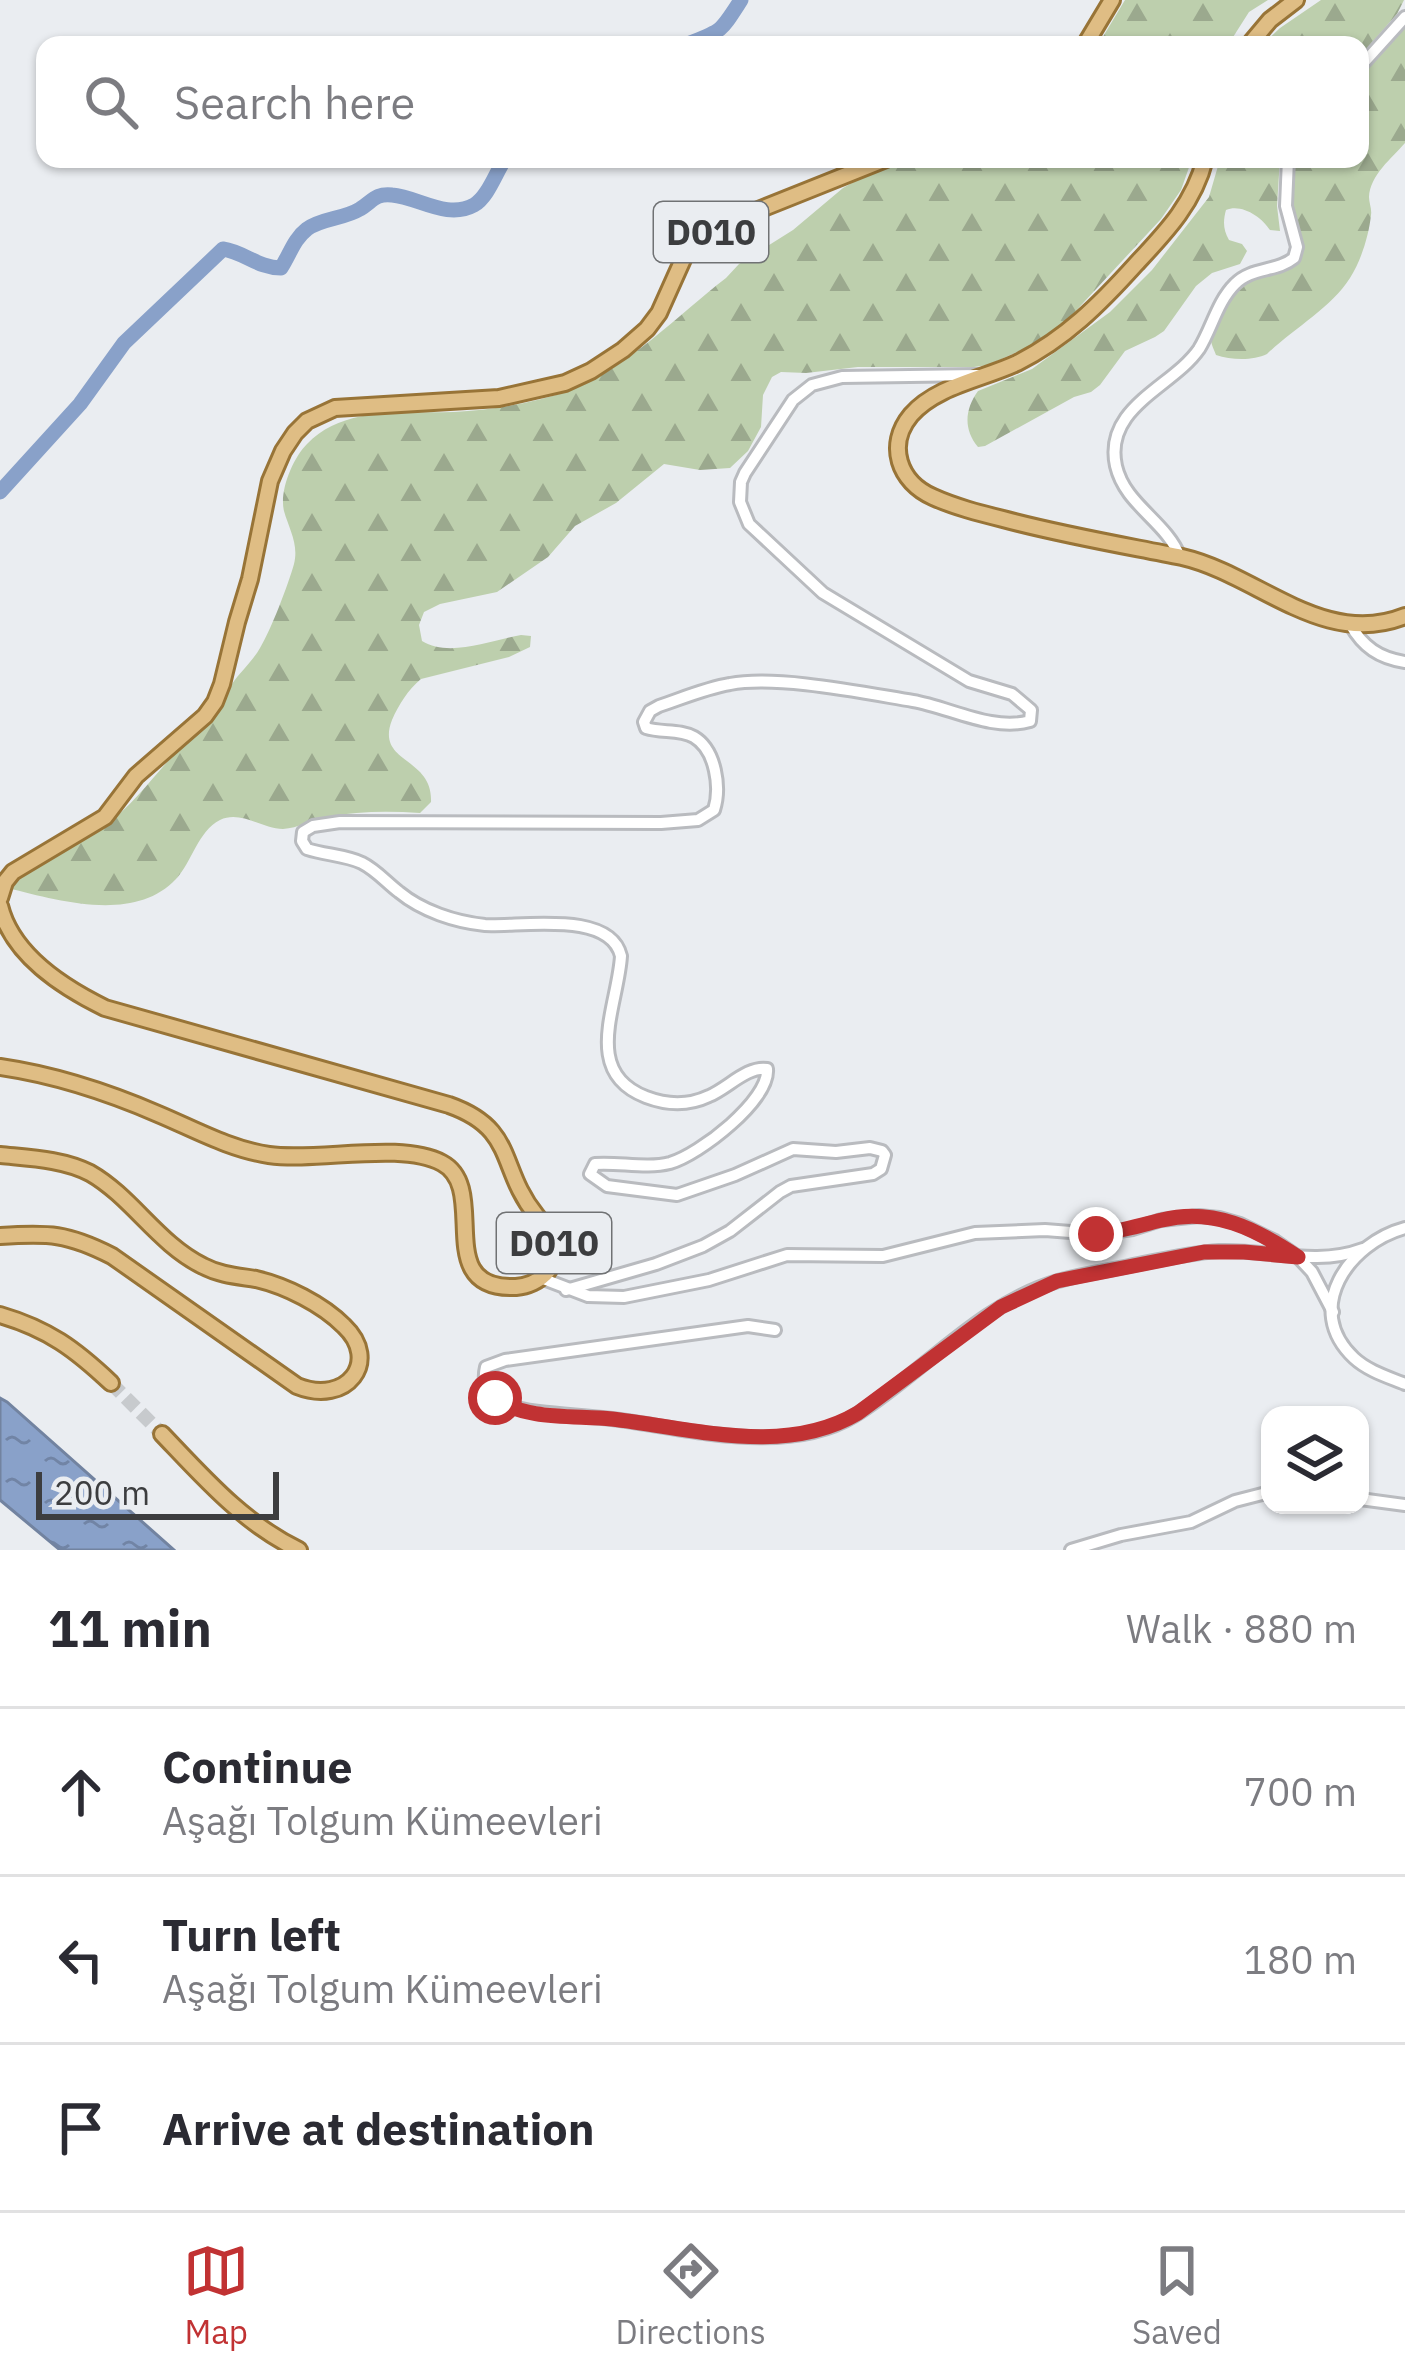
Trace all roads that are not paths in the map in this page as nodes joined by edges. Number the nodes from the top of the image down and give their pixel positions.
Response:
1 (1112, 0) edge
2 (1296, 0) edge
3 (1405, 17) edge
4 (1090, 36) edge
5 (1255, 36) edge
6 (1369, 57) edge
7 (864, 168) edge
8 (1203, 168) edge
9 (1288, 168) edge
10 (987, 376) junction
11 (1180, 557) junction
12 (1405, 616) edge
13 (1350, 624) junction
14 (1405, 662) edge
15 (0, 899) edge
16 (0, 1067) edge
17 (0, 1155) edge
18 (1405, 1228) edge
19 (0, 1236) edge
20 (1363, 1249) junction
21 (1298, 1257) junction
22 (541, 1278) junction
23 (566, 1289) junction
24 (1333, 1312) junction
25 (0, 1315) edge
26 (775, 1330) dead end
27 (111, 1383) tunnel mouth
28 (1405, 1384) edge
29 (162, 1434) tunnel mouth
30 (1261, 1494) edge
31 (1369, 1500) edge
32 (1405, 1505) edge
33 (1078, 1549) edge
34 (299, 1550) edge

1 - 4 main road
2 - 5 main road
3 - 6 street
7 - 15 main road, D010
8 - 10 main road
9 - 11 street
10 - 11 main road
10 - 23 street
11 - 13 main road
12 - 13 main road
13 - 14 street
15 - 22 main road, D010
16 - 22 main road, D010
17 - 19 main road
18 - 20 street
20 - 21 street
20 - 24 street
21 - 23 street
21 - 24 street
21 - 26 street
22 - 23 street
24 - 28 street
25 - 27 main road
29 - 34 main road
30 - 33 street
31 - 32 street

